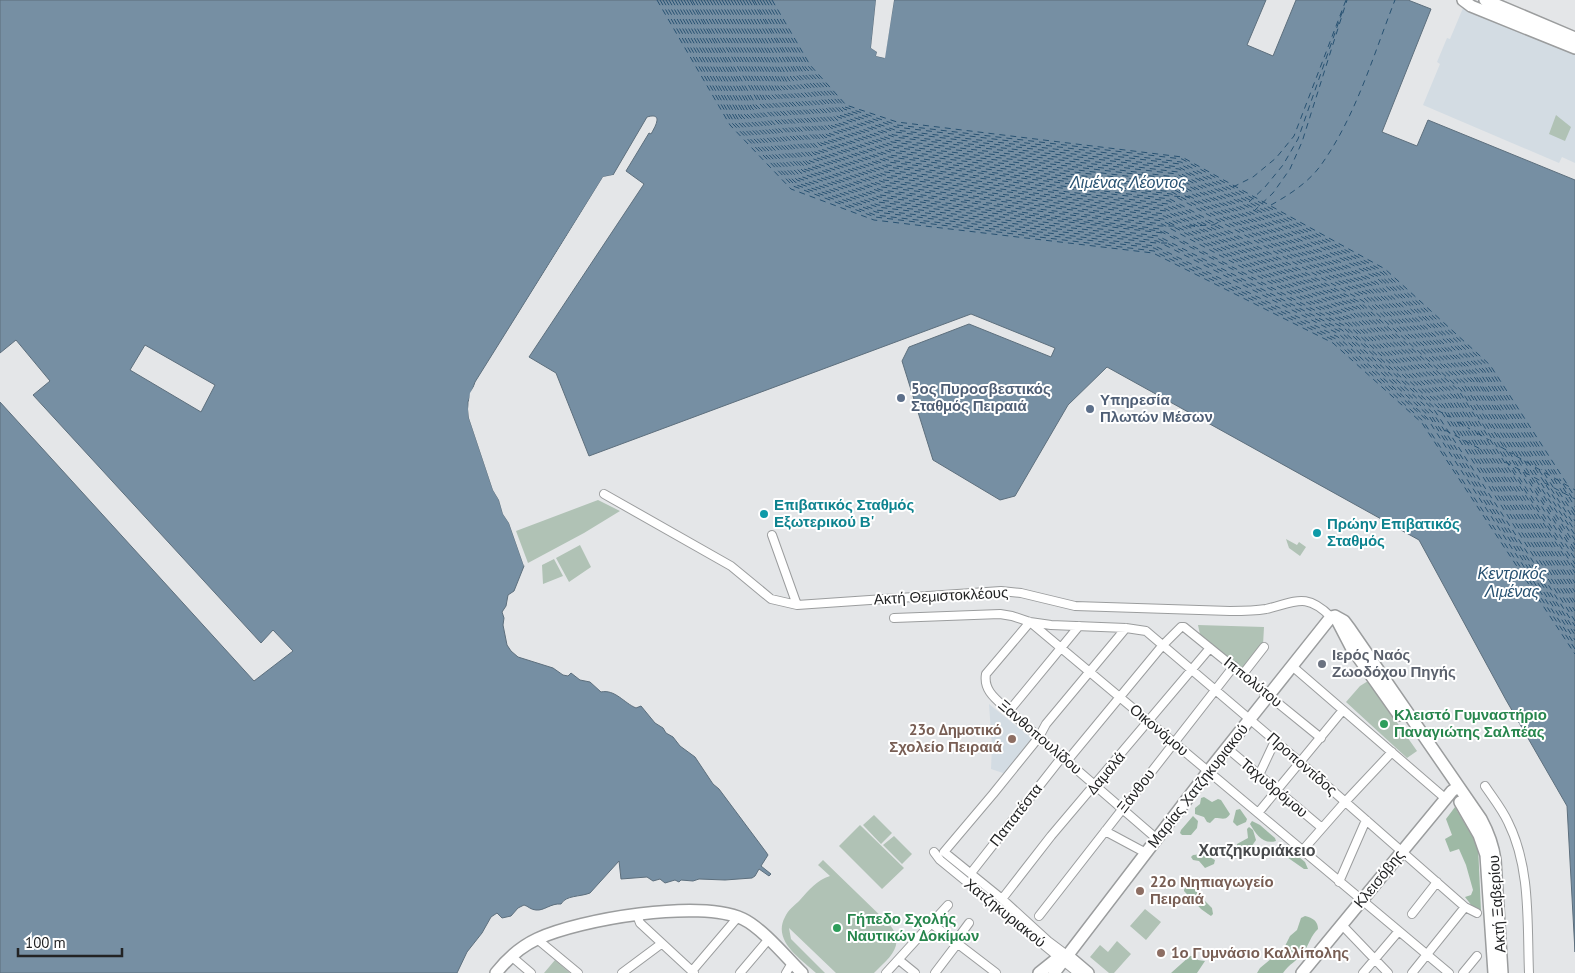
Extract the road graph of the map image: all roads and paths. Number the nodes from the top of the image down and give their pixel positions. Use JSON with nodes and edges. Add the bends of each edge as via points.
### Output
{"nodes":[{"id":1,"x":1463,"y":0,"type":"edge"},
{"id":2,"x":1484,"y":0,"type":"edge"},
{"id":3,"x":1575,"y":38,"type":"edge"},
{"id":4,"x":1575,"y":48,"type":"edge"},
{"id":5,"x":604,"y":494,"type":"dead end"},
{"id":6,"x":772,"y":535,"type":"dead end"},
{"id":7,"x":797,"y":605,"type":"junction"},
{"id":8,"x":1333,"y":617,"type":"junction"},
{"id":9,"x":894,"y":618,"type":"dead end"},
{"id":10,"x":1030,"y":622,"type":"junction"},
{"id":11,"x":1079,"y":626,"type":"junction"},
{"id":12,"x":1184,"y":627,"type":"joint"},
{"id":13,"x":1126,"y":628,"type":"junction"},
{"id":14,"x":1162,"y":646,"type":"junction"},
{"id":15,"x":1264,"y":647,"type":"dead end"},
{"id":16,"x":1061,"y":648,"type":"junction"},
{"id":17,"x":1210,"y":648,"type":"junction"},
{"id":18,"x":1234,"y":666,"type":"junction"},
{"id":19,"x":1292,"y":666,"type":"junction"},
{"id":20,"x":1192,"y":671,"type":"junction"},
{"id":21,"x":1089,"y":672,"type":"junction"},
{"id":22,"x":1243,"y":674,"type":"junction"},
{"id":23,"x":1215,"y":690,"type":"junction"},
{"id":24,"x":1270,"y":695,"type":"junction"},
{"id":25,"x":1119,"y":697,"type":"junction"},
{"id":26,"x":1009,"y":710,"type":"junction"},
{"id":27,"x":1343,"y":710,"type":"junction"},
{"id":28,"x":1250,"y":720,"type":"junction"},
{"id":29,"x":1149,"y":722,"type":"junction"},
{"id":30,"x":1039,"y":737,"type":"junction"},
{"id":31,"x":1321,"y":738,"type":"junction"},
{"id":32,"x":1275,"y":741,"type":"junction"},
{"id":33,"x":1174,"y":743,"type":"junction"},
{"id":34,"x":1226,"y":748,"type":"junction"},
{"id":35,"x":1392,"y":752,"type":"junction"},
{"id":36,"x":1064,"y":759,"type":"junction"},
{"id":37,"x":1301,"y":763,"type":"junction"},
{"id":38,"x":1208,"y":771,"type":"junction"},
{"id":39,"x":1259,"y":775,"type":"junction"},
{"id":40,"x":1096,"y":785,"type":"junction"},
{"id":41,"x":1485,"y":786,"type":"dead end"},
{"id":42,"x":1277,"y":790,"type":"junction"},
{"id":43,"x":1452,"y":792,"type":"junction"},
{"id":44,"x":1345,"y":802,"type":"junction"},
{"id":45,"x":1123,"y":808,"type":"junction"},
{"id":46,"x":1258,"y":813,"type":"junction"},
{"id":47,"x":1366,"y":820,"type":"junction"},
{"id":48,"x":1322,"y":828,"type":"junction"},
{"id":49,"x":1105,"y":831,"type":"junction"},
{"id":50,"x":1157,"y":839,"type":"junction"},
{"id":51,"x":1302,"y":851,"type":"junction"},
{"id":52,"x":944,"y":852,"type":"junction"},
{"id":53,"x":1402,"y":852,"type":"junction"},
{"id":54,"x":1146,"y":853,"type":"junction"},
{"id":55,"x":971,"y":873,"type":"junction"},
{"id":56,"x":1339,"y":882,"type":"junction"},
{"id":57,"x":1437,"y":882,"type":"junction"},
{"id":58,"x":1002,"y":899,"type":"junction"},
{"id":59,"x":1361,"y":901,"type":"junction"},
{"id":60,"x":948,"y":905,"type":"dead end"},
{"id":61,"x":1465,"y":908,"type":"junction"},
{"id":62,"x":1477,"y":913,"type":"dead end"},
{"id":63,"x":1412,"y":914,"type":"dead end"},
{"id":64,"x":637,"y":915,"type":"junction"},
{"id":65,"x":1039,"y":916,"type":"dead end"},
{"id":66,"x":738,"y":917,"type":"junction"},
{"id":67,"x":969,"y":923,"type":"dead end"},
{"id":68,"x":932,"y":924,"type":"junction"},
{"id":69,"x":1342,"y":925,"type":"junction"},
{"id":70,"x":1398,"y":932,"type":"junction"},
{"id":71,"x":537,"y":939,"type":"junction"},
{"id":72,"x":768,"y":940,"type":"junction"},
{"id":73,"x":956,"y":943,"type":"junction"},
{"id":74,"x":661,"y":944,"type":"junction"},
{"id":75,"x":1427,"y":955,"type":"junction"},
{"id":76,"x":511,"y":956,"type":"junction"},
{"id":77,"x":1477,"y":956,"type":"dead end"},
{"id":78,"x":1063,"y":958,"type":"junction"},
{"id":79,"x":1375,"y":959,"type":"junction"},
{"id":80,"x":899,"y":960,"type":"junction"},
{"id":81,"x":789,"y":968,"type":"edge"},
{"id":82,"x":690,"y":971,"type":"edge"},
{"id":83,"x":496,"y":973,"type":"edge"},
{"id":84,"x":531,"y":973,"type":"edge"},
{"id":85,"x":578,"y":973,"type":"edge"},
{"id":86,"x":622,"y":973,"type":"edge"},
{"id":87,"x":740,"y":973,"type":"edge"},
{"id":88,"x":802,"y":973,"type":"edge"},
{"id":89,"x":886,"y":973,"type":"edge"},
{"id":90,"x":914,"y":973,"type":"edge"},
{"id":91,"x":935,"y":973,"type":"edge"},
{"id":92,"x":996,"y":973,"type":"edge"},
{"id":93,"x":1039,"y":973,"type":"edge"},
{"id":94,"x":1054,"y":973,"type":"edge"},
{"id":95,"x":1078,"y":973,"type":"edge"},
{"id":96,"x":1088,"y":973,"type":"edge"},
{"id":97,"x":1302,"y":973,"type":"edge"},
{"id":98,"x":1363,"y":973,"type":"edge"},
{"id":99,"x":1388,"y":973,"type":"edge"},
{"id":100,"x":1412,"y":973,"type":"edge"},
{"id":101,"x":1449,"y":973,"type":"edge"},
{"id":102,"x":1464,"y":973,"type":"edge"},
{"id":103,"x":1494,"y":973,"type":"edge"},
{"id":104,"x":1502,"y":973,"type":"edge"},
{"id":105,"x":1529,"y":973,"type":"edge"}],
"edges":[{"from":1,"to":4,"type":"main road"},
{"from":2,"to":3,"type":"main road"},
{"from":5,"to":7,"type":"street","name":"Ακτή Θεμιστοκλέους","via":[[731,566],[771,599]]},
{"from":6,"to":7,"type":"street"},
{"from":7,"to":8,"type":"street","name":"Ακτή Θεμιστοκλέους","via":[[1001,591],[1075,606],[1230,611],[1256,610],[1303,600]]},
{"from":8,"to":19,"type":"main road","name":"Μαρίας Χατζηκυριακού"},
{"from":8,"to":43,"type":"main road","name":"Ακτή Ξαβερίου","via":[[1344,621],[1350,629]]},
{"from":9,"to":10,"type":"street","via":[[1000,614]]},
{"from":10,"to":11,"type":"street","name":"Προποντίδος"},
{"from":10,"to":16,"type":"street","name":"Οικονόμου"},
{"from":10,"to":26,"type":"street","name":"Ξανθοπουλίδου","via":[[986,674],[988,690]]},
{"from":11,"to":13,"type":"street","name":"Προποντίδος"},
{"from":11,"to":16,"type":"street"},
{"from":12,"to":14,"type":"street","name":"Παπατέστα"},
{"from":12,"to":17,"type":"street","name":"Ιππολύτου"},
{"from":13,"to":14,"type":"street","name":"Προποντίδος","via":[[1146,632]]},
{"from":13,"to":21,"type":"street"},
{"from":14,"to":20,"type":"street","name":"Προποντίδος"},
{"from":14,"to":25,"type":"street","name":"Παπατέστα"},
{"from":15,"to":22,"type":"street"},
{"from":16,"to":21,"type":"street","name":"Οικονόμου"},
{"from":16,"to":26,"type":"street"},
{"from":17,"to":18,"type":"street","name":"Ιππολύτου"},
{"from":17,"to":20,"type":"street","name":"Δαμαλά"},
{"from":18,"to":22,"type":"street","name":"Ιππολύτου"},
{"from":18,"to":23,"type":"street","name":"Ξάνθου"},
{"from":19,"to":24,"type":"main road","name":"Μαρίας Χατζηκυριακού"},
{"from":19,"to":27,"type":"street"},
{"from":20,"to":23,"type":"street","name":"Προποντίδος"},
{"from":20,"to":29,"type":"street","name":"Δαμαλά"},
{"from":21,"to":25,"type":"street","name":"Οικονόμου"},
{"from":21,"to":30,"type":"street"},
{"from":22,"to":24,"type":"street","name":"Ιππολύτου"},
{"from":23,"to":28,"type":"street","name":"Προποντίδος"},
{"from":23,"to":33,"type":"street","name":"Ξάνθου"},
{"from":24,"to":28,"type":"main road","name":"Μαρίας Χατζηκυριακού"},
{"from":24,"to":31,"type":"street","name":"Ιππολύτου"},
{"from":25,"to":29,"type":"street","name":"Οικονόμου"},
{"from":25,"to":36,"type":"street","name":"Παπατέστα"},
{"from":26,"to":30,"type":"street","name":"Ξανθοπουλίδου"},
{"from":27,"to":31,"type":"street"},
{"from":27,"to":35,"type":"street"},
{"from":28,"to":32,"type":"street","name":"Προποντίδος"},
{"from":28,"to":34,"type":"main road","name":"Μαρίας Χατζηκυριακού"},
{"from":29,"to":33,"type":"street","name":"Οικονόμου"},
{"from":29,"to":40,"type":"street","name":"Δαμαλά"},
{"from":30,"to":36,"type":"street","name":"Ξανθοπουλίδου"},
{"from":30,"to":52,"type":"street"},
{"from":31,"to":37,"type":"street"},
{"from":32,"to":37,"type":"street","name":"Προποντίδος"},
{"from":32,"to":39,"type":"street"},
{"from":33,"to":38,"type":"street","name":"Οικονόμου"},
{"from":33,"to":45,"type":"street","name":"Ξάνθου"},
{"from":34,"to":38,"type":"main road","name":"Μαρίας Χατζηκυριακού"},
{"from":34,"to":39,"type":"street","name":"Ταχυδρόμου"},
{"from":35,"to":43,"type":"street"},
{"from":35,"to":44,"type":"street"},
{"from":36,"to":40,"type":"street","name":"Ξανθοπουλίδου"},
{"from":36,"to":55,"type":"street","name":"Παπατέστα"},
{"from":37,"to":42,"type":"street"},
{"from":37,"to":44,"type":"street","name":"Προποντίδος"},
{"from":38,"to":46,"type":"street","name":"Οικονόμου"},
{"from":38,"to":50,"type":"main road","name":"Μαρίας Χατζηκυριακού"},
{"from":39,"to":42,"type":"street","name":"Ταχυδρόμου"},
{"from":40,"to":45,"type":"street","name":"Ξανθοπουλίδου"},
{"from":40,"to":58,"type":"street","name":"Δαμαλά"},
{"from":41,"to":105,"type":"street","via":[[1507,820],[1520,858],[1525,882]]},
{"from":42,"to":46,"type":"street"},
{"from":42,"to":48,"type":"street","name":"Ταχυδρόμου"},
{"from":43,"to":53,"type":"main road","name":"Κλεισόβης"},
{"from":43,"to":103,"type":"main road","name":"Ακτή Ξαβερίου","via":[[1475,826],[1486,855]]},
{"from":43,"to":104,"type":"main road","name":"Ακτή Ξαβερίου","via":[[1481,819],[1492,844]]},
{"from":44,"to":47,"type":"street","name":"Προποντίδος"},
{"from":44,"to":48,"type":"street"},
{"from":45,"to":49,"type":"street","name":"Ξάνθου"},
{"from":45,"to":50,"type":"street","name":"Ξανθοπουλίδου"},
{"from":46,"to":51,"type":"street","name":"Οικονόμου"},
{"from":47,"to":53,"type":"street","name":"Προποντίδος"},
{"from":47,"to":56,"type":"street"},
{"from":48,"to":51,"type":"street"},
{"from":49,"to":54,"type":"street"},
{"from":49,"to":65,"type":"street","name":"Ξάνθου"},
{"from":50,"to":54,"type":"main road","name":"Μαρίας Χατζηκυριακού"},
{"from":51,"to":56,"type":"street","name":"Οικονόμου"},
{"from":52,"to":55,"type":"street","name":"Χατζηκυριακού"},
{"from":52,"to":78,"type":"street","name":"Χατζηκυριακού","via":[[934,852]]},
{"from":53,"to":57,"type":"street","name":"Προποντίδος"},
{"from":53,"to":59,"type":"main road","name":"Κλεισόβης"},
{"from":54,"to":78,"type":"main road","name":"Μαρίας Χατζηκυριακού"},
{"from":55,"to":58,"type":"street","name":"Χατζηκυριακού"},
{"from":56,"to":59,"type":"street","name":"Οικονόμου"},
{"from":57,"to":61,"type":"street","name":"Προποντίδος"},
{"from":57,"to":63,"type":"street"},
{"from":58,"to":78,"type":"street","name":"Χατζηκυριακού"},
{"from":59,"to":69,"type":"main road","name":"Κλεισόβης"},
{"from":59,"to":70,"type":"street","name":"Οικονόμου"},
{"from":60,"to":68,"type":"street"},
{"from":61,"to":62,"type":"street","name":"Προποντίδος"},
{"from":61,"to":75,"type":"street"},
{"from":64,"to":66,"type":"main road","via":[[684,911]]},
{"from":64,"to":71,"type":"main road","via":[[590,922]]},
{"from":64,"to":74,"type":"street","via":[[640,923]]},
{"from":66,"to":72,"type":"main road"},
{"from":66,"to":82,"type":"street"},
{"from":67,"to":73,"type":"street"},
{"from":68,"to":73,"type":"street"},
{"from":68,"to":80,"type":"street"},
{"from":69,"to":79,"type":"street"},
{"from":69,"to":97,"type":"main road","name":"Κλεισόβης"},
{"from":70,"to":75,"type":"street","name":"Οικονόμου"},
{"from":70,"to":79,"type":"street"},
{"from":71,"to":76,"type":"main road"},
{"from":71,"to":85,"type":"street"},
{"from":72,"to":81,"type":"main road"},
{"from":72,"to":87,"type":"street"},
{"from":73,"to":91,"type":"street"},
{"from":73,"to":92,"type":"street"},
{"from":74,"to":82,"type":"street"},
{"from":74,"to":86,"type":"street"},
{"from":75,"to":100,"type":"street"},
{"from":75,"to":101,"type":"street","name":"Οικονόμου"},
{"from":76,"to":83,"type":"main road"},
{"from":76,"to":84,"type":"street"},
{"from":77,"to":102,"type":"street"},
{"from":78,"to":93,"type":"main road"},
{"from":78,"to":94,"type":"main road","name":"Μαρίας Χατζηκυριακού"},
{"from":78,"to":95,"type":"street","name":"Χατζηκυριακού"},
{"from":78,"to":96,"type":"main road","name":"Χατζηκυριακού"},
{"from":79,"to":98,"type":"street"},
{"from":79,"to":99,"type":"street"},
{"from":80,"to":89,"type":"street"},
{"from":80,"to":90,"type":"street"},
{"from":81,"to":88,"type":"main road"}]}
